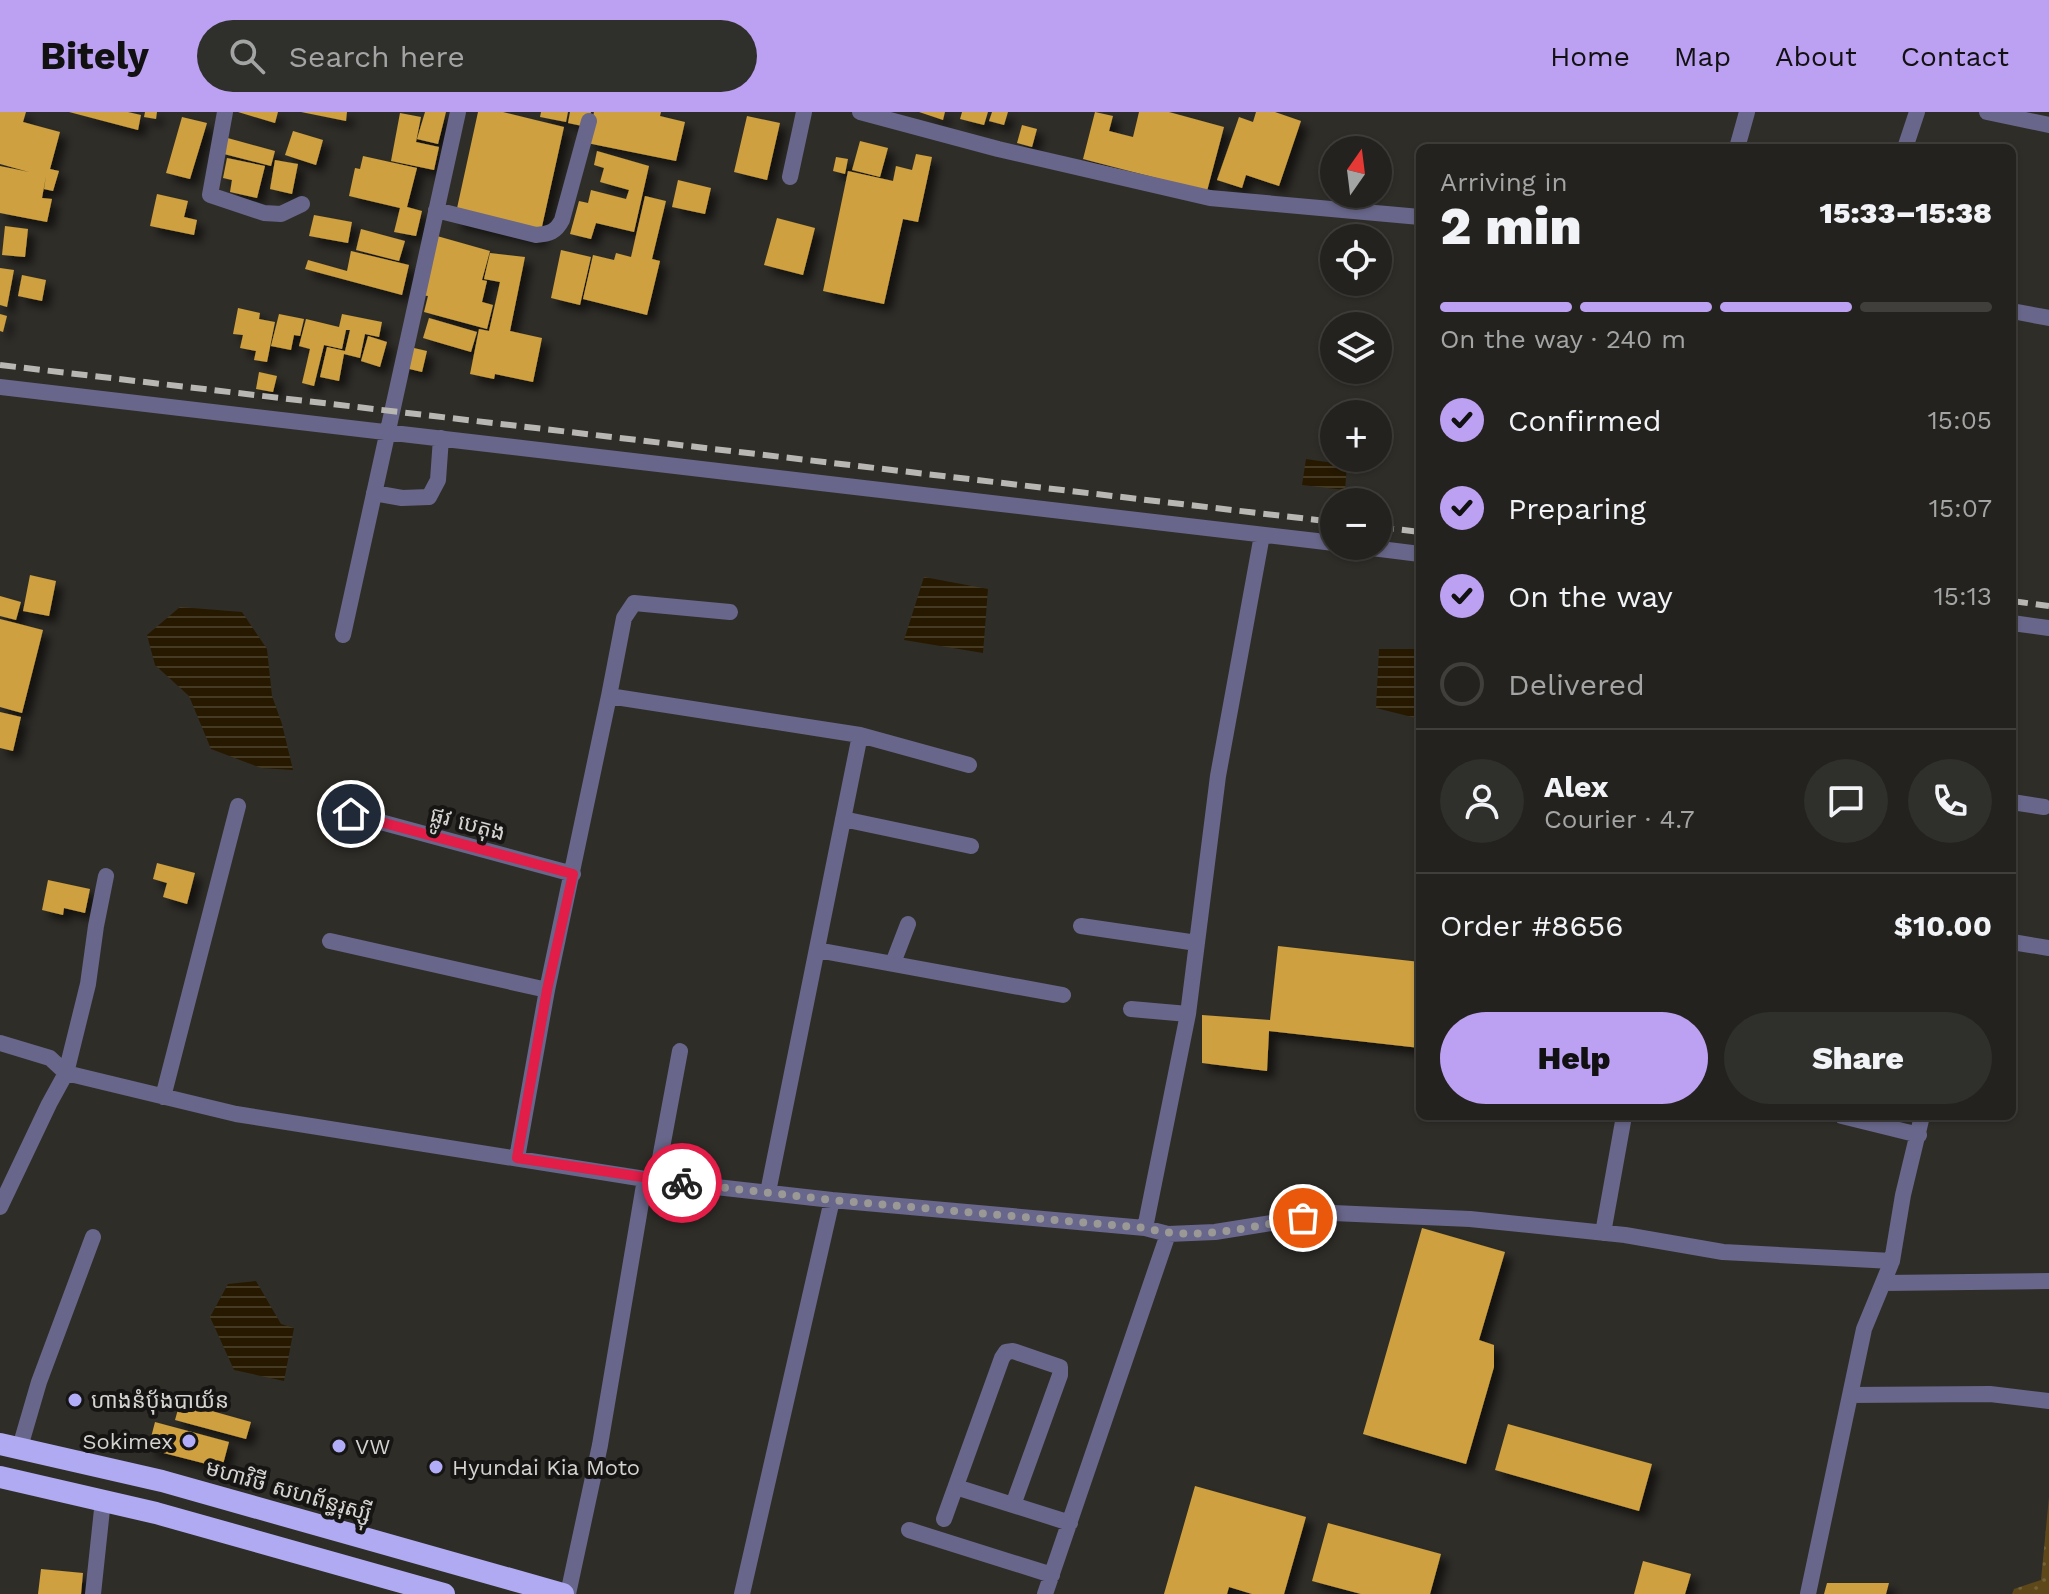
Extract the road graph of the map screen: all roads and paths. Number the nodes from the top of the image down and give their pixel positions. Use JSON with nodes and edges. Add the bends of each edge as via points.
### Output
{"nodes":[{"id":1,"x":225,"y":112,"type":"edge"},
{"id":2,"x":458,"y":112,"type":"edge"},
{"id":3,"x":804,"y":112,"type":"edge"},
{"id":4,"x":860,"y":112,"type":"edge"},
{"id":5,"x":1747,"y":112,"type":"edge"},
{"id":6,"x":1917,"y":112,"type":"edge"},
{"id":7,"x":1987,"y":112,"type":"edge"},
{"id":8,"x":589,"y":121,"type":"dead end"},
{"id":9,"x":2049,"y":125,"type":"edge"},
{"id":10,"x":1738,"y":144,"type":"edge"},
{"id":11,"x":1906,"y":144,"type":"edge"},
{"id":12,"x":790,"y":177,"type":"dead end"},
{"id":13,"x":302,"y":204,"type":"dead end"},
{"id":14,"x":436,"y":210,"type":"junction"},
{"id":15,"x":1416,"y":217,"type":"edge"},
{"id":16,"x":2016,"y":312,"type":"edge"},
{"id":17,"x":2049,"y":318,"type":"edge"},
{"id":18,"x":0,"y":387,"type":"edge"},
{"id":19,"x":387,"y":432,"type":"junction"},
{"id":20,"x":441,"y":438,"type":"junction"},
{"id":21,"x":374,"y":493,"type":"junction"},
{"id":22,"x":1262,"y":535,"type":"junction"},
{"id":23,"x":1320,"y":541,"type":"edge"},
{"id":24,"x":1392,"y":550,"type":"edge"},
{"id":25,"x":1416,"y":554,"type":"edge"},
{"id":26,"x":730,"y":612,"type":"dead end"},
{"id":27,"x":2016,"y":624,"type":"edge"},
{"id":28,"x":2049,"y":628,"type":"edge"},
{"id":29,"x":343,"y":635,"type":"dead end"},
{"id":30,"x":609,"y":696,"type":"junction"},
{"id":31,"x":860,"y":735,"type":"junction"},
{"id":32,"x":969,"y":765,"type":"dead end"},
{"id":33,"x":2016,"y":803,"type":"edge"},
{"id":34,"x":238,"y":806,"type":"dead end"},
{"id":35,"x":2044,"y":807,"type":"dead end"},
{"id":36,"x":351,"y":814,"type":"dead end"},
{"id":37,"x":843,"y":819,"type":"junction"},
{"id":38,"x":971,"y":846,"type":"dead end"},
{"id":39,"x":573,"y":874,"type":"junction"},
{"id":40,"x":106,"y":876,"type":"dead end"},
{"id":41,"x":908,"y":924,"type":"dead end"},
{"id":42,"x":1081,"y":926,"type":"dead end"},
{"id":43,"x":330,"y":941,"type":"dead end"},
{"id":44,"x":1197,"y":943,"type":"junction"},
{"id":45,"x":2016,"y":943,"type":"edge"},
{"id":46,"x":2049,"y":948,"type":"edge"},
{"id":47,"x":817,"y":950,"type":"junction"},
{"id":48,"x":893,"y":963,"type":"junction"},
{"id":49,"x":547,"y":990,"type":"junction"},
{"id":50,"x":1063,"y":995,"type":"dead end"},
{"id":51,"x":1131,"y":1009,"type":"dead end"},
{"id":52,"x":1188,"y":1014,"type":"junction"},
{"id":53,"x":0,"y":1043,"type":"edge"},
{"id":54,"x":680,"y":1051,"type":"dead end"},
{"id":55,"x":66,"y":1073,"type":"junction"},
{"id":56,"x":163,"y":1097,"type":"junction"},
{"id":57,"x":1623,"y":1120,"type":"edge"},
{"id":58,"x":1859,"y":1120,"type":"edge"},
{"id":59,"x":1921,"y":1120,"type":"edge"},
{"id":60,"x":1919,"y":1135,"type":"junction"},
{"id":61,"x":517,"y":1158,"type":"junction"},
{"id":62,"x":650,"y":1180,"type":"junction"},
{"id":63,"x":768,"y":1192,"type":"junction"},
{"id":64,"x":832,"y":1200,"type":"junction"},
{"id":65,"x":0,"y":1207,"type":"edge"},
{"id":66,"x":1145,"y":1228,"type":"junction"},
{"id":67,"x":1603,"y":1233,"type":"junction"},
{"id":68,"x":1168,"y":1234,"type":"junction"},
{"id":69,"x":93,"y":1237,"type":"dead end"},
{"id":70,"x":1892,"y":1261,"type":"junction"},
{"id":71,"x":2049,"y":1281,"type":"edge"},
{"id":72,"x":1884,"y":1283,"type":"junction"},
{"id":73,"x":1850,"y":1395,"type":"junction"},
{"id":74,"x":2049,"y":1401,"type":"edge"},
{"id":75,"x":10,"y":1446,"type":"edge"},
{"id":76,"x":0,"y":1477,"type":"edge"},
{"id":77,"x":956,"y":1487,"type":"junction"},
{"id":78,"x":103,"y":1500,"type":"junction"},
{"id":79,"x":1013,"y":1505,"type":"junction"},
{"id":80,"x":944,"y":1519,"type":"dead end"},
{"id":81,"x":1070,"y":1523,"type":"junction"},
{"id":82,"x":909,"y":1530,"type":"dead end"},
{"id":83,"x":426,"y":1556,"type":"junction"},
{"id":84,"x":1052,"y":1575,"type":"junction"},
{"id":85,"x":417,"y":1586,"type":"junction"},
{"id":86,"x":93,"y":1594,"type":"edge"},
{"id":87,"x":444,"y":1594,"type":"edge"},
{"id":88,"x":565,"y":1594,"type":"edge"},
{"id":89,"x":742,"y":1594,"type":"edge"},
{"id":90,"x":1045,"y":1594,"type":"edge"},
{"id":91,"x":1808,"y":1594,"type":"edge"}],
"edges":[{"from":1,"to":13,"type":"street","via":[[210,195],[264,213],[281,214]]},
{"from":2,"to":14,"type":"street"},
{"from":3,"to":12,"type":"street"},
{"from":4,"to":15,"type":"street","via":[[1210,198]]},
{"from":5,"to":10,"type":"street"},
{"from":6,"to":11,"type":"street"},
{"from":7,"to":9,"type":"street"},
{"from":8,"to":14,"type":"street","via":[[562,220],[549,234]]},
{"from":14,"to":19,"type":"street"},
{"from":16,"to":17,"type":"street"},
{"from":18,"to":19,"type":"street"},
{"from":19,"to":20,"type":"street"},
{"from":19,"to":21,"type":"street"},
{"from":20,"to":21,"type":"street","via":[[438,480],[429,497]]},
{"from":20,"to":22,"type":"street"},
{"from":21,"to":29,"type":"street"},
{"from":22,"to":23,"type":"street"},
{"from":22,"to":44,"type":"street","via":[[1218,776]]},
{"from":24,"to":25,"type":"street"},
{"from":26,"to":30,"type":"street","via":[[634,603],[624,618]]},
{"from":27,"to":28,"type":"street"},
{"from":30,"to":31,"type":"street"},
{"from":30,"to":39,"type":"street"},
{"from":31,"to":32,"type":"street"},
{"from":31,"to":37,"type":"street"},
{"from":33,"to":35,"type":"street"},
{"from":34,"to":56,"type":"street"},
{"from":36,"to":39,"type":"street","name":"ផ្លូវ បេតុង"},
{"from":37,"to":38,"type":"street"},
{"from":37,"to":47,"type":"street"},
{"from":39,"to":49,"type":"street"},
{"from":40,"to":55,"type":"street"},
{"from":41,"to":48,"type":"street"},
{"from":42,"to":44,"type":"street"},
{"from":43,"to":49,"type":"street"},
{"from":44,"to":52,"type":"street"},
{"from":45,"to":46,"type":"street"},
{"from":47,"to":48,"type":"street"},
{"from":47,"to":63,"type":"street"},
{"from":48,"to":50,"type":"street"},
{"from":49,"to":61,"type":"street"},
{"from":51,"to":52,"type":"street"},
{"from":52,"to":66,"type":"street"},
{"from":53,"to":55,"type":"street","via":[[50,1058]]},
{"from":54,"to":62,"type":"street"},
{"from":55,"to":56,"type":"street"},
{"from":55,"to":65,"type":"street"},
{"from":56,"to":61,"type":"street","via":[[236,1114]]},
{"from":57,"to":67,"type":"street"},
{"from":58,"to":60,"type":"street"},
{"from":59,"to":60,"type":"street"},
{"from":60,"to":70,"type":"street"},
{"from":61,"to":62,"type":"street"},
{"from":62,"to":63,"type":"street"},
{"from":62,"to":88,"type":"street","via":[[600,1445]]},
{"from":63,"to":64,"type":"street"},
{"from":64,"to":66,"type":"street"},
{"from":64,"to":89,"type":"street"},
{"from":66,"to":68,"type":"street"},
{"from":67,"to":68,"type":"street","via":[[1470,1219],[1333,1213]]},
{"from":67,"to":70,"type":"street","via":[[1723,1252]]},
{"from":68,"to":81,"type":"street"},
{"from":69,"to":75,"type":"street"},
{"from":70,"to":72,"type":"street"},
{"from":71,"to":72,"type":"street"},
{"from":72,"to":73,"type":"street","via":[[1864,1329]]},
{"from":73,"to":74,"type":"street","via":[[1990,1394]]},
{"from":73,"to":91,"type":"street"},
{"from":75,"to":83,"type":"highway","name":"មហាវិថី សហព័ន្ធរុស្ស៊ី","via":[[162,1481]]},
{"from":76,"to":78,"type":"highway"},
{"from":77,"to":79,"type":"street"},
{"from":77,"to":79,"type":"street","via":[[1006,1352],[1055,1363],[1060,1375]]},
{"from":77,"to":80,"type":"street"},
{"from":78,"to":85,"type":"highway"},
{"from":78,"to":86,"type":"street"},
{"from":79,"to":81,"type":"street"},
{"from":81,"to":84,"type":"street"},
{"from":82,"to":84,"type":"street"},
{"from":83,"to":85,"type":"highway"},
{"from":83,"to":88,"type":"highway","name":"មហាវិថី សហព័ន្ធរុស្ស៊ី"},
{"from":84,"to":90,"type":"street"},
{"from":85,"to":87,"type":"highway"}]}
